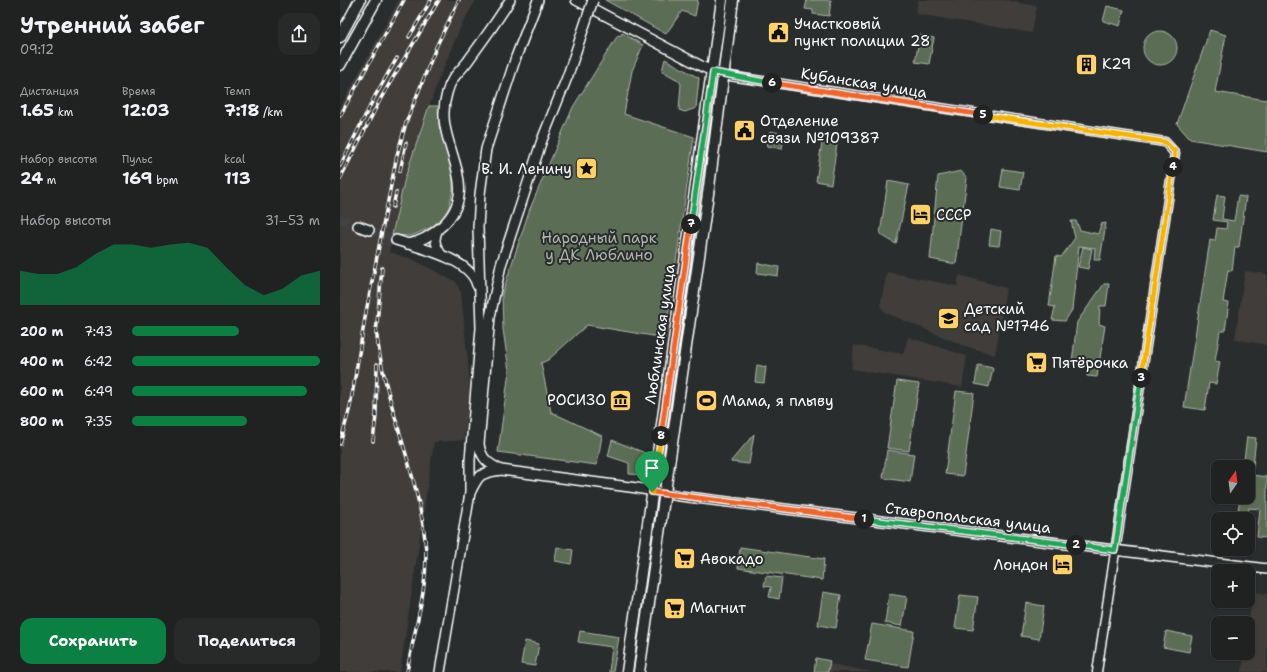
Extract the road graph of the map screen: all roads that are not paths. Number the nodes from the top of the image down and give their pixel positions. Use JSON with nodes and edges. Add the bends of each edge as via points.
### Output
{"nodes":[{"id":1,"x":360,"y":0,"type":"edge"},
{"id":2,"x":376,"y":0,"type":"edge"},
{"id":3,"x":538,"y":0,"type":"edge"},
{"id":4,"x":576,"y":0,"type":"edge"},
{"id":5,"x":593,"y":0,"type":"edge"},
{"id":6,"x":722,"y":0,"type":"edge"},
{"id":7,"x":733,"y":0,"type":"edge"},
{"id":8,"x":510,"y":1,"type":"edge"},
{"id":9,"x":340,"y":37,"type":"edge"},
{"id":10,"x":340,"y":65,"type":"edge"},
{"id":11,"x":713,"y":72,"type":"junction"},
{"id":12,"x":724,"y":75,"type":"junction"},
{"id":13,"x":358,"y":226,"type":"tunnel mouth"},
{"id":14,"x":369,"y":230,"type":"tunnel mouth"},
{"id":15,"x":438,"y":230,"type":"junction"},
{"id":16,"x":396,"y":240,"type":"tunnel mouth"},
{"id":17,"x":407,"y":244,"type":"junction"},
{"id":18,"x":442,"y":255,"type":"junction"},
{"id":19,"x":479,"y":292,"type":"junction"},
{"id":20,"x":502,"y":470,"type":"junction"},
{"id":21,"x":652,"y":492,"type":"junction"},
{"id":22,"x":470,"y":493,"type":"junction"},
{"id":23,"x":665,"y":494,"type":"junction"},
{"id":24,"x":1115,"y":550,"type":"junction"},
{"id":25,"x":1267,"y":569,"type":"edge"},
{"id":26,"x":440,"y":672,"type":"edge"},
{"id":27,"x":627,"y":672,"type":"edge"},
{"id":28,"x":639,"y":672,"type":"edge"},
{"id":29,"x":1097,"y":672,"type":"edge"}],
"edges":[{"from":1,"to":9,"type":"main road"},
{"from":2,"to":10,"type":"main road"},
{"from":3,"to":19,"type":"main road","via":[[486,149],[478,227]]},
{"from":4,"to":11,"type":"main road","name":"Кубанская улица"},
{"from":5,"to":20,"type":"main road","bridge":true,"via":[[506,248],[490,318],[479,444],[482,457]]},
{"from":6,"to":11,"type":"main road","name":"Люблинская улица"},
{"from":7,"to":12,"type":"main road","name":"Люблинская улица"},
{"from":8,"to":15,"type":"main road","via":[[469,60],[456,72],[447,93],[444,107],[445,127],[459,175],[459,192],[455,209],[448,221]]},
{"from":11,"to":12,"type":"main road","name":"Кубанская улица"},
{"from":11,"to":21,"type":"main road","name":"Люблинская улица"},
{"from":12,"to":23,"type":"main road","name":"Люблинская улица"},
{"from":12,"to":24,"type":"street","name":"Кубанская улица","via":[[1165,142],[1175,152]]},
{"from":13,"to":14,"type":"main road"},
{"from":15,"to":17,"type":"main road"},
{"from":15,"to":18,"type":"street","via":[[435,243]]},
{"from":16,"to":17,"type":"main road"},
{"from":17,"to":18,"type":"main road"},
{"from":18,"to":19,"type":"main road","via":[[468,270],[476,280]]},
{"from":19,"to":22,"type":"main road","via":[[480,334],[470,460]]},
{"from":20,"to":21,"type":"main road","name":"Ставропольская улица"},
{"from":20,"to":22,"type":"main road","via":[[482,474],[476,478]]},
{"from":21,"to":23,"type":"main road","name":"Ставропольская улица"},
{"from":21,"to":27,"type":"main road","name":"Люблинская улица"},
{"from":22,"to":26,"type":"main road"},
{"from":23,"to":24,"type":"main road","name":"Ставропольская улица"},
{"from":23,"to":28,"type":"main road","name":"Люблинская улица"},
{"from":24,"to":25,"type":"main road","name":"Ставропольская улица"},
{"from":24,"to":29,"type":"street"}]}
